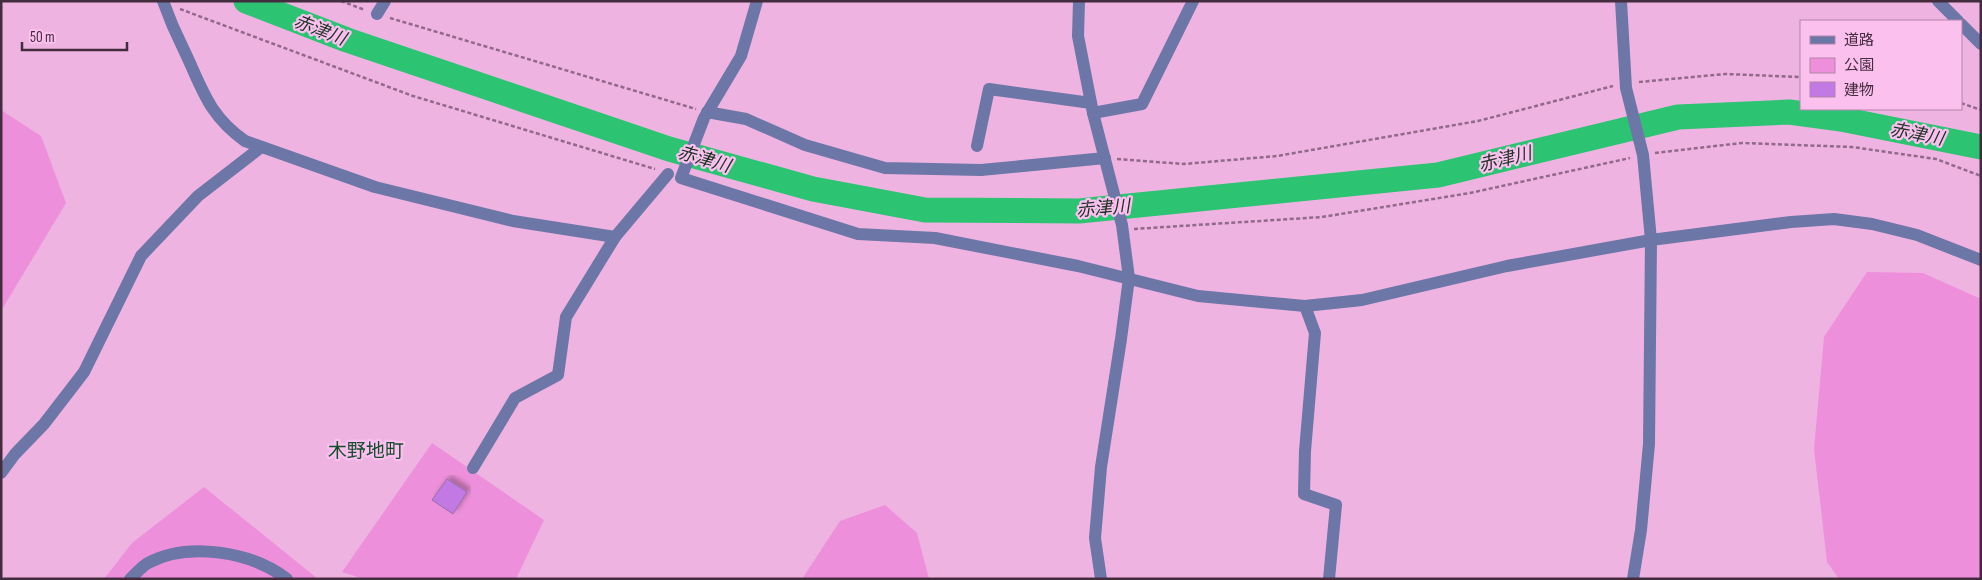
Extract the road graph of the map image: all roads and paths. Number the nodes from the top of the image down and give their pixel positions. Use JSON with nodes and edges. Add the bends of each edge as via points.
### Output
{"nodes":[{"id":1,"x":341,"y":1,"type":"edge"},
{"id":2,"x":385,"y":1,"type":"edge"},
{"id":3,"x":757,"y":1,"type":"edge"},
{"id":4,"x":1079,"y":1,"type":"edge"},
{"id":5,"x":1193,"y":1,"type":"edge"},
{"id":6,"x":1621,"y":1,"type":"edge"},
{"id":7,"x":1938,"y":1,"type":"edge"},
{"id":8,"x":169,"y":3,"type":"edge"},
{"id":9,"x":377,"y":14,"type":"junction"},
{"id":10,"x":1957,"y":20,"type":"edge"},
{"id":11,"x":1962,"y":25,"type":"edge"},
{"id":12,"x":1981,"y":44,"type":"edge"},
{"id":13,"x":1800,"y":77,"type":"edge"},
{"id":14,"x":1625,"y":86,"type":"junction"},
{"id":15,"x":1962,"y":104,"type":"edge"},
{"id":16,"x":1092,"y":108,"type":"junction"},
{"id":17,"x":1981,"y":110,"type":"edge"},
{"id":18,"x":705,"y":115,"type":"junction"},
{"id":19,"x":977,"y":146,"type":"dead end"},
{"id":20,"x":260,"y":148,"type":"junction"},
{"id":21,"x":1642,"y":151,"type":"junction"},
{"id":22,"x":1107,"y":164,"type":"junction"},
{"id":23,"x":668,"y":174,"type":"joint"},
{"id":24,"x":1981,"y":176,"type":"edge"},
{"id":25,"x":1122,"y":227,"type":"junction"},
{"id":26,"x":615,"y":238,"type":"junction"},
{"id":27,"x":1651,"y":240,"type":"junction"},
{"id":28,"x":1981,"y":260,"type":"edge"},
{"id":29,"x":1129,"y":278,"type":"junction"},
{"id":30,"x":1305,"y":306,"type":"junction"},
{"id":31,"x":473,"y":468,"type":"dead end"},
{"id":32,"x":1,"y":473,"type":"edge"},
{"id":33,"x":130,"y":579,"type":"edge"},
{"id":34,"x":287,"y":579,"type":"edge"},
{"id":35,"x":1101,"y":579,"type":"edge"},
{"id":36,"x":1330,"y":579,"type":"edge"},
{"id":37,"x":1633,"y":579,"type":"edge"}],
"edges":[{"from":1,"to":9,"type":"path"},
{"from":2,"to":9,"type":"street"},
{"from":3,"to":18,"type":"street","via":[[741,56]]},
{"from":4,"to":16,"type":"street","via":[[1078,36]]},
{"from":5,"to":16,"type":"street","via":[[1142,104]]},
{"from":6,"to":14,"type":"street"},
{"from":7,"to":10,"type":"street"},
{"from":8,"to":20,"type":"street","via":[[171,26],[207,103],[229,130]]},
{"from":8,"to":23,"type":"path","via":[[413,96]]},
{"from":9,"to":18,"type":"path"},
{"from":11,"to":12,"type":"street"},
{"from":13,"to":14,"type":"path","via":[[1725,74]]},
{"from":14,"to":21,"type":"street"},
{"from":14,"to":22,"type":"path","via":[[1478,121],[1277,156],[1184,164]]},
{"from":15,"to":17,"type":"path"},
{"from":16,"to":19,"type":"street","via":[[990,89]]},
{"from":16,"to":22,"type":"street"},
{"from":18,"to":22,"type":"street","via":[[746,119],[805,145],[885,168],[981,170]]},
{"from":18,"to":29,"type":"street","via":[[680,178],[858,234],[936,238]]},
{"from":20,"to":26,"type":"street","via":[[375,187],[513,221]]},
{"from":20,"to":32,"type":"street","via":[[198,196],[142,256],[84,372]]},
{"from":21,"to":24,"type":"path","via":[[1742,142],[1852,148],[1936,159]]},
{"from":21,"to":25,"type":"path","via":[[1470,193],[1322,217]]},
{"from":21,"to":27,"type":"street"},
{"from":22,"to":25,"type":"street"},
{"from":23,"to":26,"type":"street"},
{"from":25,"to":29,"type":"street"},
{"from":26,"to":31,"type":"street","via":[[566,317],[558,375],[515,398]]},
{"from":27,"to":28,"type":"street","via":[[1834,219],[1917,235]]},
{"from":27,"to":30,"type":"street","via":[[1506,266],[1362,300]]},
{"from":27,"to":37,"type":"street","via":[[1649,444]]},
{"from":29,"to":30,"type":"street","via":[[1198,296]]},
{"from":29,"to":35,"type":"street","via":[[1100,467],[1095,538]]},
{"from":30,"to":36,"type":"street","via":[[1315,333],[1304,494],[1336,505]]},
{"from":33,"to":34,"type":"street","via":[[147,564],[183,551],[230,554],[279,572]]}]}
